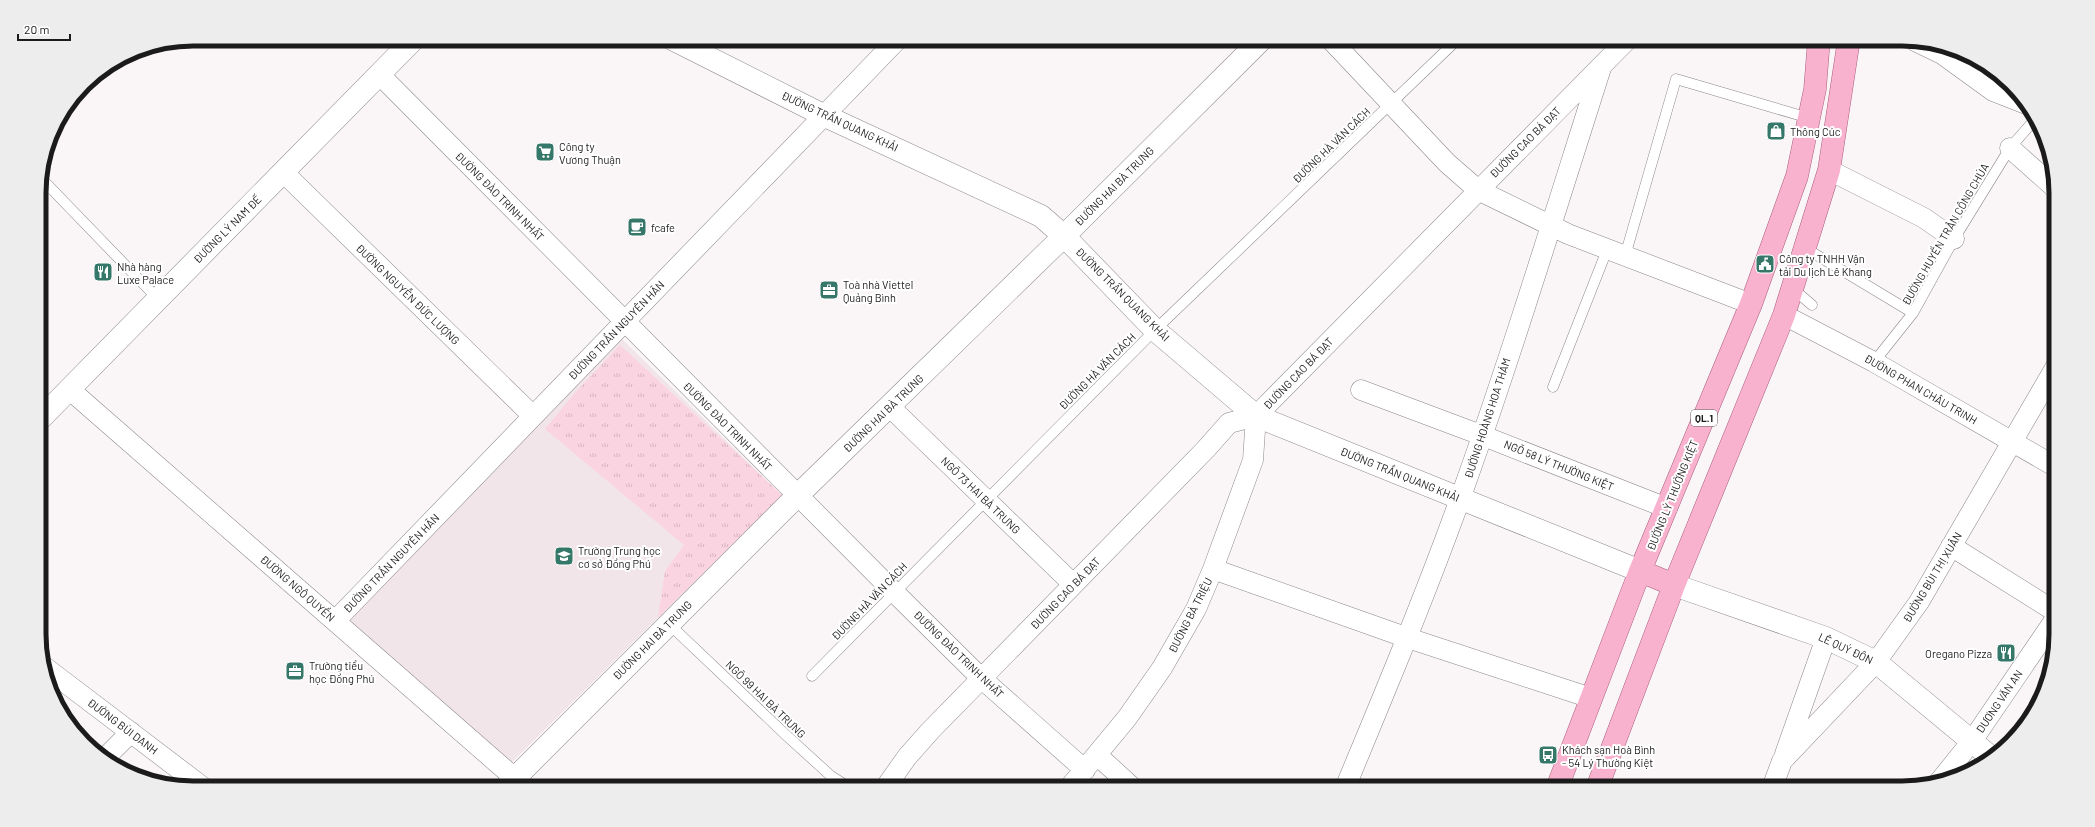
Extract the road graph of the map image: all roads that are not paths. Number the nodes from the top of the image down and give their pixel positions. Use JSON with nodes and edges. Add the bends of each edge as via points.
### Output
{"nodes":[{"id":1,"x":407,"y":46,"type":"edge"},
{"id":2,"x":686,"y":46,"type":"edge"},
{"id":3,"x":891,"y":46,"type":"edge"},
{"id":4,"x":1255,"y":46,"type":"edge"},
{"id":5,"x":1337,"y":46,"type":"edge"},
{"id":6,"x":1451,"y":46,"type":"edge"},
{"id":7,"x":1615,"y":46,"type":"edge"},
{"id":8,"x":1818,"y":46,"type":"edge"},
{"id":9,"x":1848,"y":46,"type":"edge"},
{"id":10,"x":1932,"y":49,"type":"edge"},
{"id":11,"x":1602,"y":64,"type":"junction"},
{"id":12,"x":379,"y":74,"type":"junction"},
{"id":13,"x":2016,"y":100,"type":"edge"},
{"id":14,"x":1392,"y":104,"type":"junction"},
{"id":15,"x":823,"y":115,"type":"junction"},
{"id":16,"x":1809,"y":118,"type":"junction"},
{"id":17,"x":2031,"y":124,"type":"edge"},
{"id":18,"x":2010,"y":148,"type":"junction"},
{"id":19,"x":1829,"y":170,"type":"junction"},
{"id":20,"x":283,"y":172,"type":"junction"},
{"id":21,"x":2049,"y":183,"type":"edge"},
{"id":22,"x":46,"y":184,"type":"edge"},
{"id":23,"x":1478,"y":190,"type":"junction"},
{"id":24,"x":1551,"y":227,"type":"junction"},
{"id":25,"x":1064,"y":236,"type":"junction"},
{"id":26,"x":1954,"y":239,"type":"junction"},
{"id":27,"x":1805,"y":248,"type":"junction"},
{"id":28,"x":1616,"y":253,"type":"junction"},
{"id":29,"x":1792,"y":288,"type":"junction"},
{"id":30,"x":158,"y":299,"type":"junction"},
{"id":31,"x":1751,"y":304,"type":"junction"},
{"id":32,"x":1812,"y":305,"type":"dead end"},
{"id":33,"x":1913,"y":313,"type":"junction"},
{"id":34,"x":1784,"y":316,"type":"junction"},
{"id":35,"x":624,"y":321,"type":"junction"},
{"id":36,"x":1155,"y":330,"type":"junction"},
{"id":37,"x":1874,"y":362,"type":"junction"},
{"id":38,"x":2049,"y":378,"type":"edge"},
{"id":39,"x":1553,"y":387,"type":"dead end"},
{"id":40,"x":69,"y":389,"type":"junction"},
{"id":41,"x":1360,"y":390,"type":"dead end"},
{"id":42,"x":889,"y":406,"type":"junction"},
{"id":43,"x":46,"y":413,"type":"edge"},
{"id":44,"x":533,"y":416,"type":"junction"},
{"id":45,"x":1256,"y":416,"type":"junction"},
{"id":46,"x":1481,"y":435,"type":"junction"},
{"id":47,"x":2011,"y":442,"type":"junction"},
{"id":48,"x":2049,"y":463,"type":"edge"},
{"id":49,"x":797,"y":496,"type":"junction"},
{"id":50,"x":1460,"y":498,"type":"junction"},
{"id":51,"x":986,"y":500,"type":"junction"},
{"id":52,"x":1667,"y":508,"type":"junction"},
{"id":53,"x":1951,"y":546,"type":"junction"},
{"id":54,"x":1213,"y":570,"type":"junction"},
{"id":55,"x":1640,"y":571,"type":"junction"},
{"id":56,"x":1073,"y":584,"type":"junction"},
{"id":57,"x":1674,"y":585,"type":"junction"},
{"id":58,"x":894,"y":592,"type":"junction"},
{"id":59,"x":2049,"y":608,"type":"edge"},
{"id":60,"x":335,"y":621,"type":"junction"},
{"id":61,"x":669,"y":624,"type":"junction"},
{"id":62,"x":2049,"y":628,"type":"edge"},
{"id":63,"x":1408,"y":638,"type":"junction"},
{"id":64,"x":1826,"y":638,"type":"junction"},
{"id":65,"x":1876,"y":662,"type":"junction"},
{"id":66,"x":51,"y":672,"type":"edge"},
{"id":67,"x":812,"y":676,"type":"dead end"},
{"id":68,"x":981,"y":678,"type":"junction"},
{"id":69,"x":1591,"y":698,"type":"junction"},
{"id":70,"x":131,"y":732,"type":"junction"},
{"id":71,"x":1972,"y":741,"type":"junction"},
{"id":72,"x":1987,"y":754,"type":"edge"},
{"id":73,"x":109,"y":755,"type":"edge"},
{"id":74,"x":1782,"y":761,"type":"junction"},
{"id":75,"x":1091,"y":762,"type":"junction"},
{"id":76,"x":1945,"y":774,"type":"edge"},
{"id":77,"x":195,"y":781,"type":"edge"},
{"id":78,"x":511,"y":781,"type":"edge"},
{"id":79,"x":519,"y":781,"type":"edge"},
{"id":80,"x":839,"y":781,"type":"edge"},
{"id":81,"x":890,"y":781,"type":"edge"},
{"id":82,"x":1075,"y":781,"type":"edge"},
{"id":83,"x":1122,"y":781,"type":"edge"},
{"id":84,"x":1348,"y":781,"type":"edge"},
{"id":85,"x":1560,"y":781,"type":"edge"},
{"id":86,"x":1600,"y":781,"type":"edge"},
{"id":87,"x":1775,"y":781,"type":"edge"}],
"edges":[{"from":1,"to":12,"type":"street","name":"ĐƯỜNG LÝ NAM ĐẾ"},
{"from":2,"to":15,"type":"street","name":"ĐƯỜNG TRẦN QUANG KHẢI"},
{"from":3,"to":15,"type":"street","name":"ĐƯỜNG TRẦN NGUYÊN HÃN"},
{"from":4,"to":25,"type":"street","name":"ĐƯỜNG HAI BÀ TRƯNG"},
{"from":5,"to":14,"type":"street"},
{"from":6,"to":14,"type":"lane","name":"ĐƯỜNG HÀ VĂN CÁCH"},
{"from":7,"to":11,"type":"street","name":"ĐƯỜNG CAO BÁ ĐẠT"},
{"from":8,"to":16,"type":"main road","name":"ĐƯỜNG LÝ THƯỜNG KIỆT","number":"QL.1","via":[[1815,89]]},
{"from":9,"to":19,"type":"main road"},
{"from":10,"to":13,"type":"street","via":[[1993,91]]},
{"from":11,"to":23,"type":"street","name":"ĐƯỜNG CAO BÁ ĐẠT"},
{"from":11,"to":24,"type":"street","name":"ĐƯỜNG HOÀNG HOA THÁM"},
{"from":12,"to":20,"type":"street","name":"ĐƯỜNG LÝ NAM ĐẾ"},
{"from":12,"to":35,"type":"street","name":"ĐƯỜNG ĐÀO TRINH NHẤT"},
{"from":14,"to":23,"type":"street","via":[[1447,163]]},
{"from":14,"to":36,"type":"lane","name":"ĐƯỜNG HÀ VĂN CÁCH"},
{"from":15,"to":25,"type":"street","name":"ĐƯỜNG TRẦN QUANG KHẢI","via":[[1017,203],[1040,216]]},
{"from":15,"to":35,"type":"street","name":"ĐƯỜNG TRẦN NGUYÊN HÃN"},
{"from":16,"to":28,"type":"lane","via":[[1676,79]]},
{"from":16,"to":31,"type":"main road","name":"ĐƯỜNG LÝ THƯỜNG KIỆT","number":"QL.1","via":[[1796,176]]},
{"from":17,"to":18,"type":"lane","name":"ĐƯỜNG HUYỀN TRÂN CÔNG CHÚA"},
{"from":18,"to":21,"type":"street"},
{"from":18,"to":26,"type":"lane","name":"ĐƯỜNG HUYỀN TRÂN CÔNG CHÚA"},
{"from":19,"to":26,"type":"street","via":[[1924,218]]},
{"from":19,"to":27,"type":"main road"},
{"from":20,"to":30,"type":"street","name":"ĐƯỜNG LÝ NAM ĐẾ"},
{"from":20,"to":44,"type":"street","name":"ĐƯỜNG NGUYỄN ĐỨC LƯỢNG"},
{"from":22,"to":30,"type":"lane"},
{"from":23,"to":24,"type":"street"},
{"from":23,"to":45,"type":"street","name":"ĐƯỜNG CAO BÁ ĐẠT"},
{"from":24,"to":28,"type":"street"},
{"from":24,"to":46,"type":"street","name":"ĐƯỜNG HOÀNG HOA THÁM"},
{"from":25,"to":36,"type":"street","name":"ĐƯỜNG TRẦN QUANG KHẢI"},
{"from":25,"to":42,"type":"street","name":"ĐƯỜNG HAI BÀ TRƯNG"},
{"from":26,"to":33,"type":"lane","name":"ĐƯỜNG HUYỀN TRÂN CÔNG CHÚA"},
{"from":27,"to":29,"type":"main road"},
{"from":27,"to":33,"type":"lane"},
{"from":28,"to":31,"type":"street"},
{"from":28,"to":39,"type":"lane"},
{"from":29,"to":32,"type":"lane"},
{"from":29,"to":34,"type":"main road"},
{"from":30,"to":40,"type":"street","name":"ĐƯỜNG LÝ NAM ĐẾ"},
{"from":31,"to":52,"type":"main road","name":"ĐƯỜNG LÝ THƯỜNG KIỆT","number":"QL.1"},
{"from":33,"to":37,"type":"lane","name":"ĐƯỜNG HUYỀN TRÂN CÔNG CHÚA"},
{"from":34,"to":37,"type":"street","name":"ĐƯỜNG PHAN CHÂU TRINH"},
{"from":34,"to":57,"type":"main road"},
{"from":35,"to":44,"type":"street","name":"ĐƯỜNG TRẦN NGUYÊN HÃN"},
{"from":35,"to":49,"type":"street","name":"ĐƯỜNG ĐÀO TRINH NHẤT"},
{"from":36,"to":45,"type":"street","name":"ĐƯỜNG TRẦN QUANG KHẢI"},
{"from":36,"to":51,"type":"lane","name":"ĐƯỜNG HÀ VĂN CÁCH"},
{"from":37,"to":47,"type":"street","name":"ĐƯỜNG PHAN CHÂU TRINH"},
{"from":38,"to":47,"type":"street","name":"ĐƯỜNG BÙI THỊ XUÂN"},
{"from":40,"to":43,"type":"street","name":"ĐƯỜNG LÝ NAM ĐẾ"},
{"from":40,"to":60,"type":"street","name":"ĐƯỜNG NGÔ QUYỀN"},
{"from":41,"to":46,"type":"street","name":"NGÕ 58 LÝ THƯỜNG KIỆT"},
{"from":42,"to":49,"type":"street","name":"ĐƯỜNG HAI BÀ TRƯNG"},
{"from":42,"to":51,"type":"street","name":"NGÕ 73 HAI BÀ TRƯNG"},
{"from":44,"to":60,"type":"street","name":"ĐƯỜNG TRẦN NGUYÊN HÃN"},
{"from":45,"to":50,"type":"street","name":"ĐƯỜNG TRẦN QUANG KHẢI"},
{"from":45,"to":54,"type":"street","name":"ĐƯỜNG BÀ TRIỆU","via":[[1253,460]]},
{"from":45,"to":56,"type":"street","name":"ĐƯỜNG CAO BÁ ĐẠT","via":[[1229,423]]},
{"from":46,"to":50,"type":"street","name":"ĐƯỜNG HOÀNG HOA THÁM"},
{"from":46,"to":52,"type":"street","name":"NGÕ 58 LÝ THƯỜNG KIỆT"},
{"from":47,"to":48,"type":"street","name":"ĐƯỜNG PHAN CHÂU TRINH"},
{"from":47,"to":53,"type":"street","name":"ĐƯỜNG BÙI THỊ XUÂN"},
{"from":49,"to":58,"type":"street","name":"ĐƯỜNG ĐÀO TRINH NHẤT"},
{"from":49,"to":61,"type":"street","name":"ĐƯỜNG HAI BÀ TRƯNG"},
{"from":50,"to":55,"type":"street","name":"ĐƯỜNG TRẦN QUANG KHẢI"},
{"from":50,"to":63,"type":"street","name":"ĐƯỜNG HOÀNG HOA THÁM"},
{"from":51,"to":56,"type":"street","name":"NGÕ 73 HAI BÀ TRƯNG"},
{"from":51,"to":58,"type":"lane","name":"ĐƯỜNG HÀ VĂN CÁCH"},
{"from":52,"to":55,"type":"main road","name":"ĐƯỜNG LÝ THƯỜNG KIỆT","number":"QL.1"},
{"from":53,"to":59,"type":"street"},
{"from":53,"to":65,"type":"street","name":"ĐƯỜNG BÙI THỊ XUÂN","via":[[1919,602]]},
{"from":54,"to":63,"type":"street"},
{"from":54,"to":75,"type":"street","name":"ĐƯỜNG BÀ TRIỆU","via":[[1196,609],[1162,668],[1128,718]]},
{"from":55,"to":57,"type":"main road"},
{"from":55,"to":69,"type":"main road","name":"ĐƯỜNG LÝ THƯỜNG KIỆT","number":"QL.1"},
{"from":56,"to":68,"type":"street","name":"ĐƯỜNG CAO BÁ ĐẠT"},
{"from":57,"to":64,"type":"street","name":"LÊ QUÝ ĐÔN"},
{"from":57,"to":86,"type":"main road"},
{"from":58,"to":67,"type":"lane","name":"ĐƯỜNG HÀ VĂN CÁCH"},
{"from":58,"to":68,"type":"street","name":"ĐƯỜNG ĐÀO TRINH NHẤT"},
{"from":60,"to":78,"type":"street","name":"ĐƯỜNG NGÔ QUYỀN"},
{"from":61,"to":79,"type":"street","name":"ĐƯỜNG HAI BÀ TRƯNG"},
{"from":61,"to":80,"type":"lane","name":"NGÕ 99 HAI BÀ TRƯNG","via":[[787,736]]},
{"from":62,"to":71,"type":"street","name":"DƯƠNG VĂN AN"},
{"from":63,"to":69,"type":"street"},
{"from":63,"to":84,"type":"street","name":"ĐƯỜNG HOÀNG HOA THÁM"},
{"from":64,"to":65,"type":"street","name":"LÊ QUÝ ĐÔN"},
{"from":64,"to":74,"type":"street"},
{"from":65,"to":71,"type":"street","name":"LÊ QUÝ ĐÔN"},
{"from":65,"to":74,"type":"street","name":"ĐƯỜNG BÙI THỊ XUÂN"},
{"from":66,"to":70,"type":"street","name":"ĐƯỜNG BÙI DANH"},
{"from":68,"to":75,"type":"street","name":"ĐƯỜNG ĐÀO TRINH NHẤT"},
{"from":68,"to":81,"type":"street","name":"ĐƯỜNG CAO BÁ ĐẠT","via":[[907,757]]},
{"from":69,"to":85,"type":"main road","name":"ĐƯỜNG LÝ THƯỜNG KIỆT","number":"QL.1"},
{"from":70,"to":73,"type":"street"},
{"from":70,"to":77,"type":"street","name":"ĐƯỜNG BÙI DANH"},
{"from":71,"to":72,"type":"street","name":"LÊ QUÝ ĐÔN"},
{"from":71,"to":76,"type":"street","name":"DƯƠNG VĂN AN"},
{"from":74,"to":87,"type":"street","name":"ĐƯỜNG BÙI THỊ XUÂN"},
{"from":75,"to":82,"type":"street","name":"ĐƯỜNG BÀ TRIỆU"},
{"from":75,"to":83,"type":"street","name":"ĐƯỜNG ĐÀO TRINH NHẤT"}]}
